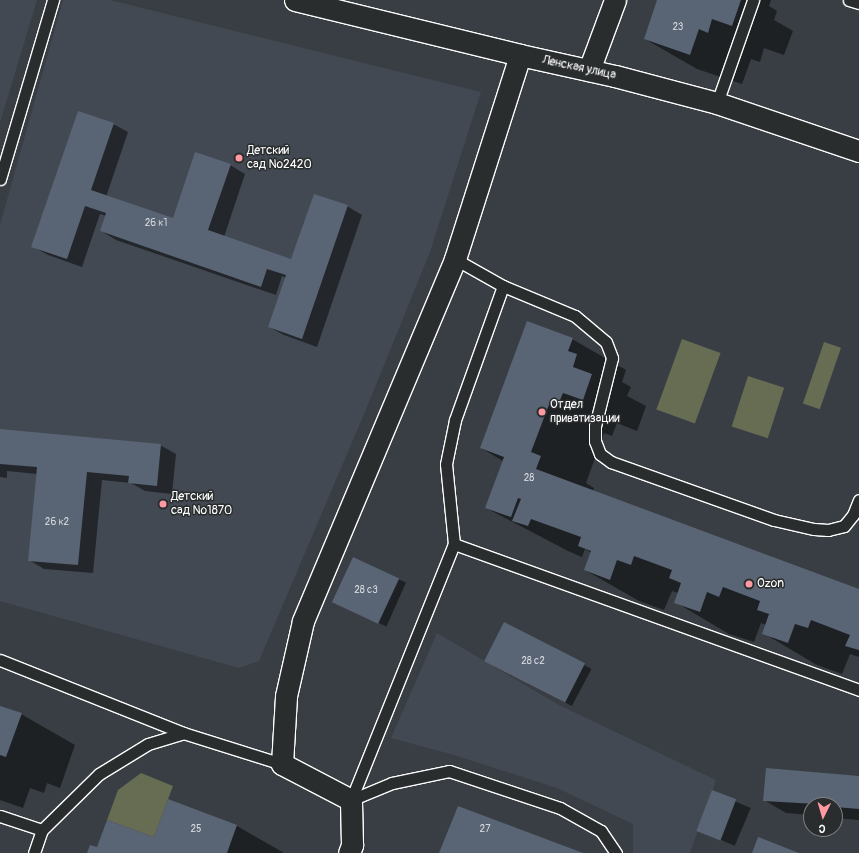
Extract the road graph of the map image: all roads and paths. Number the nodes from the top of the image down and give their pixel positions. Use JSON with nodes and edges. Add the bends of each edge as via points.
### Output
{"nodes":[{"id":1,"x":54,"y":0,"type":"edge"},
{"id":2,"x":295,"y":0,"type":"edge"},
{"id":3,"x":615,"y":0,"type":"edge"},
{"id":4,"x":753,"y":0,"type":"edge"},
{"id":5,"x":849,"y":0,"type":"edge"},
{"id":6,"x":859,"y":3,"type":"edge"},
{"id":7,"x":520,"y":55,"type":"junction"},
{"id":8,"x":589,"y":70,"type":"junction"},
{"id":9,"x":724,"y":112,"type":"junction"},
{"id":10,"x":859,"y":151,"type":"edge"},
{"id":11,"x":0,"y":179,"type":"edge"},
{"id":12,"x":455,"y":259,"type":"junction"},
{"id":13,"x":503,"y":286,"type":"junction"},
{"id":14,"x":859,"y":500,"type":"edge"},
{"id":15,"x":454,"y":544,"type":"junction"},
{"id":16,"x":0,"y":660,"type":"edge"},
{"id":17,"x":859,"y":690,"type":"edge"},
{"id":18,"x":183,"y":733,"type":"junction"},
{"id":19,"x":282,"y":764,"type":"junction"},
{"id":20,"x":351,"y":800,"type":"junction"},
{"id":21,"x":0,"y":816,"type":"edge"},
{"id":22,"x":42,"y":830,"type":"junction"},
{"id":23,"x":34,"y":853,"type":"edge"},
{"id":24,"x":349,"y":853,"type":"edge"},
{"id":25,"x":616,"y":853,"type":"edge"}],
"edges":[{"from":1,"to":11,"type":"lane"},
{"from":2,"to":7,"type":"street","name":"Ленская улица"},
{"from":3,"to":8,"type":"street"},
{"from":4,"to":9,"type":"lane"},
{"from":5,"to":6,"type":"lane"},
{"from":7,"to":8,"type":"street","name":"Ленская улица"},
{"from":7,"to":12,"type":"street"},
{"from":8,"to":9,"type":"street","name":"Ленская улица"},
{"from":9,"to":10,"type":"street","name":"Ленская улица"},
{"from":12,"to":13,"type":"lane"},
{"from":12,"to":19,"type":"street","via":[[304,621],[286,696]]},
{"from":13,"to":14,"type":"lane","via":[[575,316],[606,342],[612,358],[595,426],[595,441],[600,454],[611,462],[774,520],[814,529],[828,530],[844,526],[853,515]]},
{"from":13,"to":15,"type":"lane","via":[[455,420],[446,464]]},
{"from":15,"to":17,"type":"lane"},
{"from":15,"to":20,"type":"lane"},
{"from":16,"to":18,"type":"lane"},
{"from":18,"to":19,"type":"lane"},
{"from":18,"to":22,"type":"lane","via":[[148,744],[99,774]]},
{"from":19,"to":20,"type":"street"},
{"from":20,"to":24,"type":"street","via":[[352,845]]},
{"from":20,"to":25,"type":"lane","via":[[392,784],[449,771],[560,808],[601,830]]},
{"from":21,"to":22,"type":"lane"},
{"from":22,"to":23,"type":"lane"}]}
